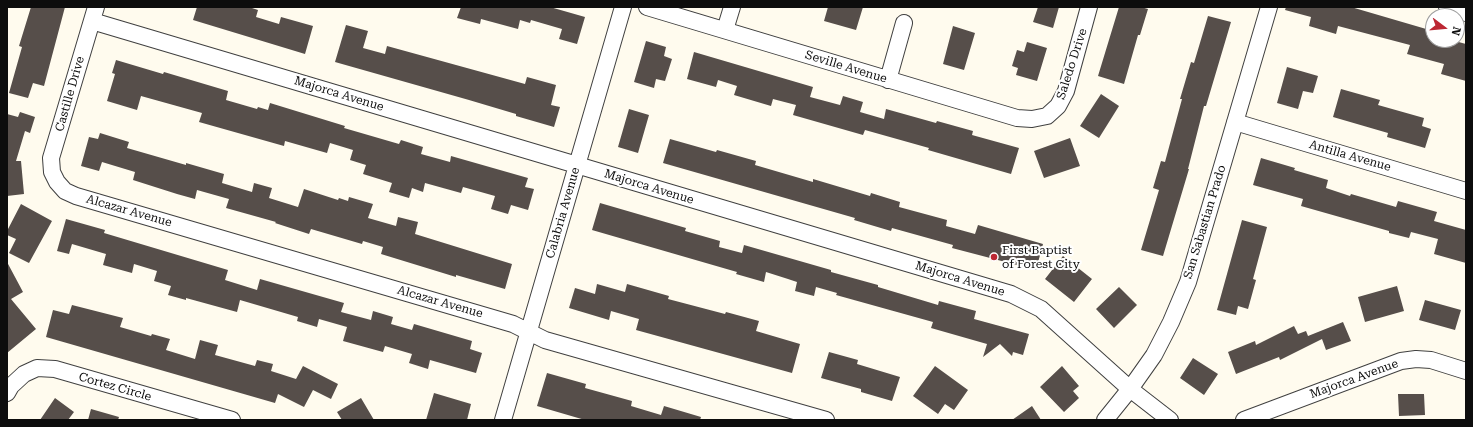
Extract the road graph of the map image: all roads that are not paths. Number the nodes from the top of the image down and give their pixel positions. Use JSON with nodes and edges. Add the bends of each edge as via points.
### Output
{"nodes":[{"id":1,"x":623,"y":7,"type":"edge"},
{"id":2,"x":647,"y":7,"type":"edge"},
{"id":3,"x":732,"y":7,"type":"edge"},
{"id":4,"x":1089,"y":7,"type":"edge"},
{"id":5,"x":1269,"y":7,"type":"edge"},
{"id":6,"x":1447,"y":7,"type":"edge"},
{"id":7,"x":1466,"y":13,"type":"edge"},
{"id":8,"x":94,"y":14,"type":"edge"},
{"id":9,"x":904,"y":24,"type":"dead end"},
{"id":10,"x":725,"y":30,"type":"junction"},
{"id":11,"x":888,"y":80,"type":"junction"},
{"id":12,"x":1047,"y":116,"type":"joint"},
{"id":13,"x":1235,"y":122,"type":"junction"},
{"id":14,"x":577,"y":165,"type":"junction"},
{"id":15,"x":57,"y":182,"type":"joint"},
{"id":16,"x":1466,"y":191,"type":"edge"},
{"id":17,"x":528,"y":332,"type":"junction"},
{"id":18,"x":1466,"y":371,"type":"edge"},
{"id":19,"x":1130,"y":389,"type":"junction"},
{"id":20,"x":7,"y":393,"type":"edge"},
{"id":21,"x":232,"y":420,"type":"edge"},
{"id":22,"x":503,"y":420,"type":"edge"},
{"id":23,"x":826,"y":420,"type":"edge"},
{"id":24,"x":1105,"y":420,"type":"edge"},
{"id":25,"x":1170,"y":420,"type":"edge"},
{"id":26,"x":1244,"y":420,"type":"edge"}],
"edges":[{"from":1,"to":14,"type":"street","name":"Calabria Avenue"},
{"from":2,"to":10,"type":"street","name":"Seville Avenue"},
{"from":3,"to":10,"type":"street"},
{"from":4,"to":12,"type":"street","name":"Saledo Drive","via":[[1066,91],[1058,106]]},
{"from":5,"to":13,"type":"street","name":"San Sabastian Prado"},
{"from":6,"to":7,"type":"street"},
{"from":8,"to":14,"type":"street","name":"Majorca Avenue"},
{"from":8,"to":15,"type":"street","name":"Castille Drive","via":[[51,158],[52,172]]},
{"from":9,"to":11,"type":"street"},
{"from":10,"to":11,"type":"street","name":"Seville Avenue"},
{"from":11,"to":12,"type":"street","name":"Seville Avenue","via":[[1017,118]]},
{"from":13,"to":16,"type":"street","name":"Antilla Avenue"},
{"from":13,"to":19,"type":"street","name":"San Sabastian Prado","via":[[1188,282],[1154,354]]},
{"from":14,"to":17,"type":"street","name":"Calabria Avenue"},
{"from":14,"to":19,"type":"street","name":"Majorca Avenue","via":[[1011,294],[1041,309]]},
{"from":15,"to":17,"type":"street","name":"Alcazar Avenue","via":[[65,191],[76,196],[506,321]]},
{"from":17,"to":22,"type":"street","name":"Calabria Avenue"},
{"from":17,"to":23,"type":"street","name":"Alcazar Avenue","via":[[545,340]]},
{"from":18,"to":26,"type":"street","name":"Majorca Avenue","via":[[1431,360],[1401,361]]},
{"from":19,"to":24,"type":"street","name":"San Sabastian Prado"},
{"from":19,"to":25,"type":"street","name":"Majorca Avenue"},
{"from":20,"to":21,"type":"street","name":"Cortez Circle","via":[[24,374],[38,368],[55,369]]}]}
